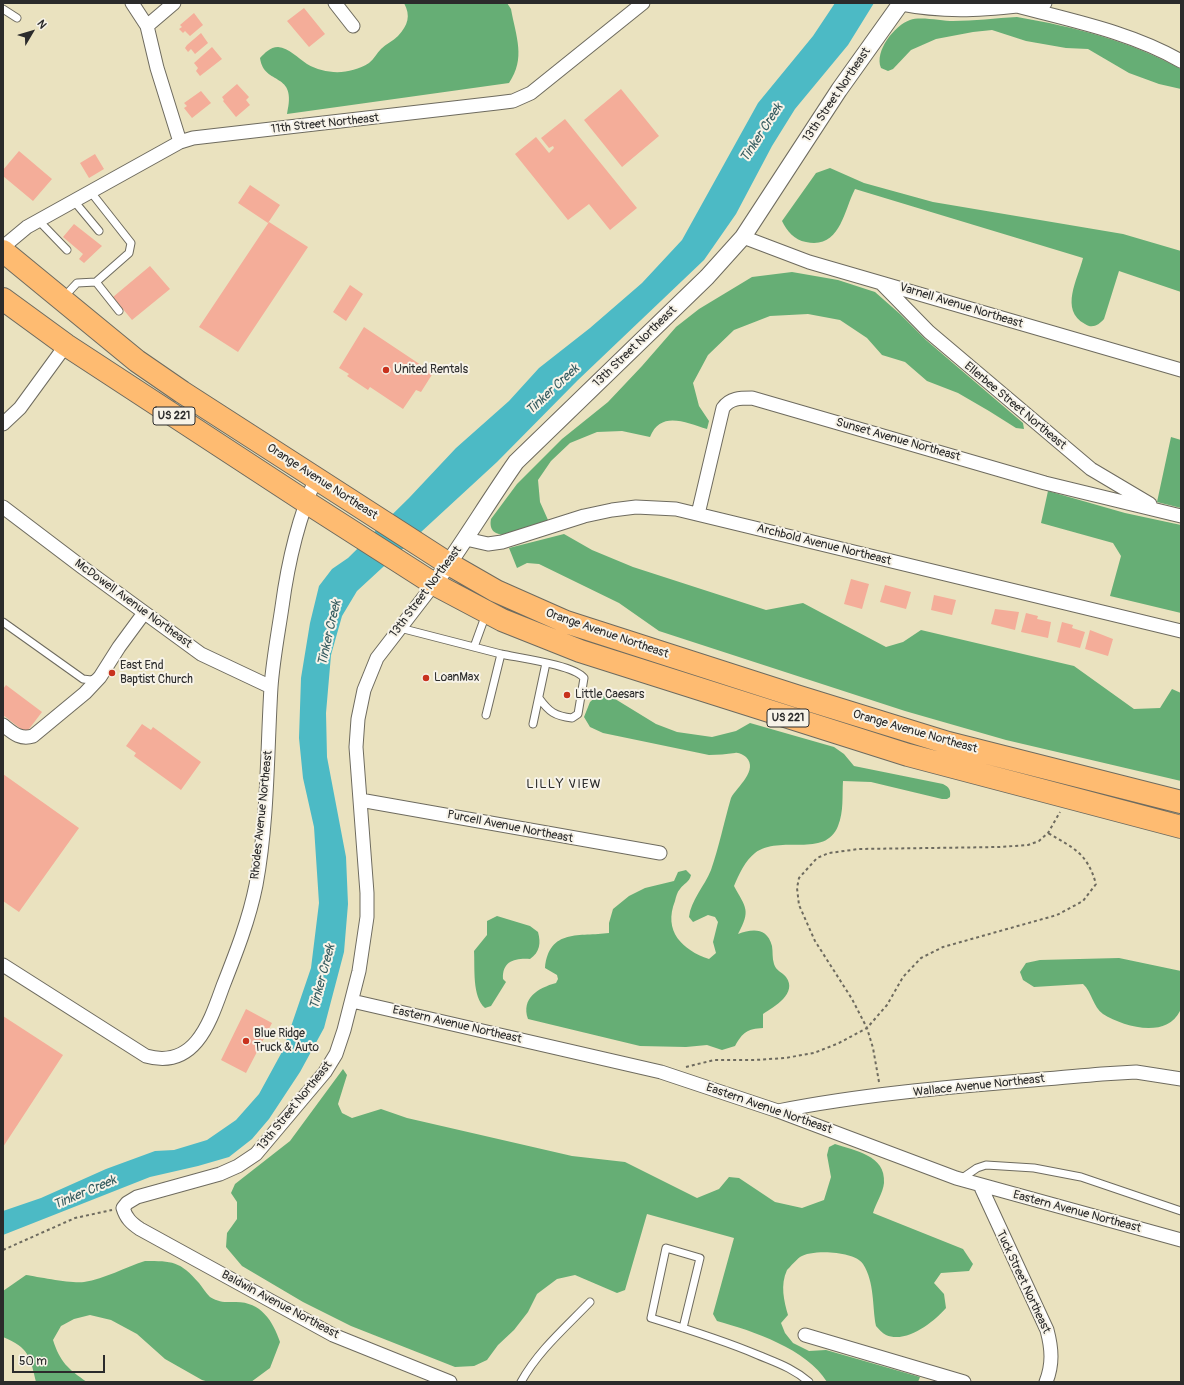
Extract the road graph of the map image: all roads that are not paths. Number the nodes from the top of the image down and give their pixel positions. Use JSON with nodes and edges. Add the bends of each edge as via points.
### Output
{"nodes":[{"id":1,"x":132,"y":3,"type":"edge"},
{"id":2,"x":174,"y":3,"type":"edge"},
{"id":3,"x":335,"y":3,"type":"edge"},
{"id":4,"x":643,"y":3,"type":"edge"},
{"id":5,"x":901,"y":3,"type":"edge"},
{"id":6,"x":1046,"y":3,"type":"edge"},
{"id":7,"x":1017,"y":6,"type":"junction"},
{"id":8,"x":3,"y":9,"type":"edge"},
{"id":9,"x":17,"y":18,"type":"dead end"},
{"id":10,"x":147,"y":26,"type":"junction"},
{"id":11,"x":353,"y":26,"type":"dead end"},
{"id":12,"x":1181,"y":61,"type":"edge"},
{"id":13,"x":180,"y":142,"type":"junction"},
{"id":14,"x":90,"y":191,"type":"junction"},
{"id":15,"x":74,"y":201,"type":"junction"},
{"id":16,"x":39,"y":221,"type":"junction"},
{"id":17,"x":99,"y":232,"type":"dead end"},
{"id":18,"x":743,"y":237,"type":"junction"},
{"id":19,"x":3,"y":247,"type":"edge"},
{"id":20,"x":3,"y":250,"type":"edge"},
{"id":21,"x":67,"y":250,"type":"dead end"},
{"id":22,"x":96,"y":282,"type":"junction"},
{"id":23,"x":880,"y":282,"type":"junction"},
{"id":24,"x":3,"y":299,"type":"edge"},
{"id":25,"x":63,"y":299,"type":"junction"},
{"id":26,"x":119,"y":311,"type":"dead end"},
{"id":27,"x":66,"y":345,"type":"junction"},
{"id":28,"x":1181,"y":370,"type":"edge"},
{"id":29,"x":3,"y":424,"type":"edge"},
{"id":30,"x":316,"y":478,"type":"junction"},
{"id":31,"x":306,"y":502,"type":"junction"},
{"id":32,"x":3,"y":507,"type":"edge"},
{"id":33,"x":1164,"y":512,"type":"junction"},
{"id":34,"x":698,"y":514,"type":"junction"},
{"id":35,"x":1181,"y":516,"type":"edge"},
{"id":36,"x":466,"y":539,"type":"junction"},
{"id":37,"x":449,"y":564,"type":"junction"},
{"id":38,"x":434,"y":584,"type":"junction"},
{"id":39,"x":487,"y":612,"type":"junction"},
{"id":40,"x":144,"y":613,"type":"junction"},
{"id":41,"x":3,"y":622,"type":"edge"},
{"id":42,"x":400,"y":628,"type":"junction"},
{"id":43,"x":1181,"y":631,"type":"edge"},
{"id":44,"x":474,"y":647,"type":"junction"},
{"id":45,"x":502,"y":654,"type":"junction"},
{"id":46,"x":546,"y":663,"type":"junction"},
{"id":47,"x":100,"y":677,"type":"junction"},
{"id":48,"x":272,"y":687,"type":"junction"},
{"id":49,"x":539,"y":698,"type":"junction"},
{"id":50,"x":793,"y":707,"type":"junction"},
{"id":51,"x":486,"y":715,"type":"dead end"},
{"id":52,"x":533,"y":724,"type":"dead end"},
{"id":53,"x":3,"y":725,"type":"edge"},
{"id":54,"x":1066,"y":785,"type":"junction"},
{"id":55,"x":360,"y":800,"type":"junction"},
{"id":56,"x":1181,"y":802,"type":"edge"},
{"id":57,"x":1181,"y":827,"type":"edge"},
{"id":58,"x":660,"y":853,"type":"dead end"},
{"id":59,"x":3,"y":965,"type":"edge"},
{"id":60,"x":352,"y":1001,"type":"junction"},
{"id":61,"x":1181,"y":1079,"type":"edge"},
{"id":62,"x":778,"y":1111,"type":"junction"},
{"id":63,"x":961,"y":1179,"type":"junction"},
{"id":64,"x":980,"y":1185,"type":"junction"},
{"id":65,"x":123,"y":1208,"type":"joint"},
{"id":66,"x":1181,"y":1211,"type":"edge"},
{"id":67,"x":1181,"y":1240,"type":"edge"},
{"id":68,"x":590,"y":1302,"type":"dead end"},
{"id":69,"x":682,"y":1328,"type":"junction"},
{"id":70,"x":805,"y":1335,"type":"dead end"},
{"id":71,"x":450,"y":1382,"type":"edge"},
{"id":72,"x":521,"y":1382,"type":"edge"},
{"id":73,"x":809,"y":1382,"type":"edge"},
{"id":74,"x":964,"y":1382,"type":"edge"},
{"id":75,"x":1046,"y":1382,"type":"edge"}],
"edges":[{"from":1,"to":10,"type":"street"},
{"from":2,"to":10,"type":"street"},
{"from":3,"to":11,"type":"street"},
{"from":4,"to":13,"type":"street","name":"11th Street Northeast","via":[[545,83],[513,101],[193,138]]},
{"from":5,"to":7,"type":"street","via":[[950,11]]},
{"from":5,"to":18,"type":"street","name":"13th Street Northeast","via":[[839,90]]},
{"from":6,"to":7,"type":"street"},
{"from":7,"to":12,"type":"street","via":[[1114,31],[1158,48]]},
{"from":8,"to":9,"type":"lane"},
{"from":10,"to":13,"type":"street"},
{"from":13,"to":14,"type":"street","name":"11th Street Northeast"},
{"from":14,"to":15,"type":"street","name":"11th Street Northeast"},
{"from":14,"to":22,"type":"lane","via":[[131,243],[129,253]]},
{"from":15,"to":16,"type":"street","name":"11th Street Northeast"},
{"from":15,"to":17,"type":"lane"},
{"from":16,"to":19,"type":"street","name":"11th Street Northeast"},
{"from":16,"to":21,"type":"lane"},
{"from":18,"to":23,"type":"street","name":"Varnell Avenue Northeast","via":[[809,262]]},
{"from":18,"to":36,"type":"street","name":"13th Street Northeast","via":[[707,277],[526,452],[494,493]]},
{"from":20,"to":25,"type":"highway","name":"Orange Avenue Northeast","number":"US 221"},
{"from":22,"to":25,"type":"lane","via":[[77,283]]},
{"from":22,"to":26,"type":"lane"},
{"from":23,"to":28,"type":"street","name":"Varnell Avenue Northeast"},
{"from":23,"to":33,"type":"street","name":"Ellerbee Street Northeast","via":[[929,332],[1091,469]]},
{"from":24,"to":27,"type":"highway","name":"Orange Avenue Northeast","number":"US 221"},
{"from":25,"to":30,"type":"highway","name":"Orange Avenue Northeast","number":"US 221","via":[[137,360],[182,392]]},
{"from":27,"to":29,"type":"street","via":[[30,396]]},
{"from":27,"to":31,"type":"highway","name":"Orange Avenue Northeast","number":"US 221"},
{"from":30,"to":31,"type":"street","name":"Rhodes Avenue Northeast"},
{"from":30,"to":37,"type":"highway","name":"Orange Avenue Northeast","number":"US 221"},
{"from":31,"to":38,"type":"highway","name":"Orange Avenue Northeast","number":"US 221"},
{"from":31,"to":48,"type":"street","name":"Rhodes Avenue Northeast","via":[[289,560]]},
{"from":32,"to":40,"type":"street","name":"McDowell Avenue Northeast"},
{"from":33,"to":34,"type":"street","name":"Sunset Avenue Northeast","via":[[1045,483],[782,406],[752,398],[739,398],[731,400],[723,408]]},
{"from":33,"to":35,"type":"street","name":"Sunset Avenue Northeast"},
{"from":34,"to":36,"type":"street","name":"Archbold Avenue Northeast","via":[[656,507],[612,510],[584,516],[502,542],[488,544]]},
{"from":34,"to":43,"type":"street","name":"Archbold Avenue Northeast"},
{"from":36,"to":37,"type":"street","name":"13th Street Northeast"},
{"from":37,"to":38,"type":"street","name":"13th Street Northeast"},
{"from":37,"to":50,"type":"highway","name":"Orange Avenue Northeast","number":"US 221","via":[[496,591],[566,622]]},
{"from":38,"to":39,"type":"highway","name":"Orange Avenue Northeast","number":"US 221"},
{"from":38,"to":42,"type":"street","name":"13th Street Northeast"},
{"from":39,"to":44,"type":"lane"},
{"from":39,"to":50,"type":"highway","name":"Orange Avenue Northeast","number":"US 221","via":[[560,644]]},
{"from":40,"to":47,"type":"street","via":[[118,647]]},
{"from":40,"to":48,"type":"street","name":"McDowell Avenue Northeast","via":[[201,654]]},
{"from":41,"to":47,"type":"lane","via":[[83,679]]},
{"from":42,"to":44,"type":"lane"},
{"from":42,"to":55,"type":"street","name":"13th Street Northeast","via":[[377,658],[364,690],[356,747]]},
{"from":44,"to":45,"type":"lane"},
{"from":45,"to":46,"type":"lane"},
{"from":45,"to":51,"type":"lane"},
{"from":46,"to":49,"type":"lane"},
{"from":46,"to":49,"type":"lane","via":[[580,673],[584,678],[578,714],[572,718],[558,717]]},
{"from":47,"to":53,"type":"street","via":[[85,693],[33,736],[19,737]]},
{"from":48,"to":59,"type":"street","name":"Rhodes Avenue Northeast","via":[[270,742],[255,887],[237,949],[210,1020],[199,1040],[178,1056],[165,1059],[146,1056]]},
{"from":49,"to":52,"type":"lane"},
{"from":50,"to":54,"type":"highway","name":"Orange Avenue Northeast","number":"US 221","via":[[948,742]]},
{"from":54,"to":56,"type":"highway","name":"Orange Avenue Northeast","number":"US 221"},
{"from":54,"to":57,"type":"highway","name":"Orange Avenue Northeast","number":"US 221"},
{"from":55,"to":58,"type":"street","name":"Purcell Avenue Northeast"},
{"from":55,"to":60,"type":"street","name":"13th Street Northeast","via":[[367,917]]},
{"from":60,"to":62,"type":"street","name":"Eastern Avenue Northeast","via":[[661,1072]]},
{"from":60,"to":65,"type":"street","name":"13th Street Northeast","via":[[336,1054],[329,1066],[256,1154],[220,1174],[137,1197]]},
{"from":61,"to":62,"type":"street","name":"Wallace Avenue Northeast","via":[[1136,1072],[1102,1074],[879,1095],[821,1102]]},
{"from":62,"to":63,"type":"street","name":"Eastern Avenue Northeast"},
{"from":63,"to":64,"type":"street","name":"Eastern Avenue Northeast"},
{"from":63,"to":66,"type":"lane","via":[[986,1165],[1034,1168],[1081,1177]]},
{"from":64,"to":67,"type":"street","name":"Eastern Avenue Northeast"},
{"from":64,"to":75,"type":"street","name":"Tuck Street Northeast","via":[[1047,1330],[1052,1361]]},
{"from":65,"to":71,"type":"street","name":"Baldwin Avenue Northeast","via":[[125,1216],[140,1229],[295,1315],[333,1335]]},
{"from":68,"to":72,"type":"lane","via":[[543,1350]]},
{"from":69,"to":69,"type":"lane","via":[[650,1318],[666,1248],[700,1258]]},
{"from":69,"to":73,"type":"lane","via":[[722,1340],[796,1371]]},
{"from":70,"to":74,"type":"street"}]}
